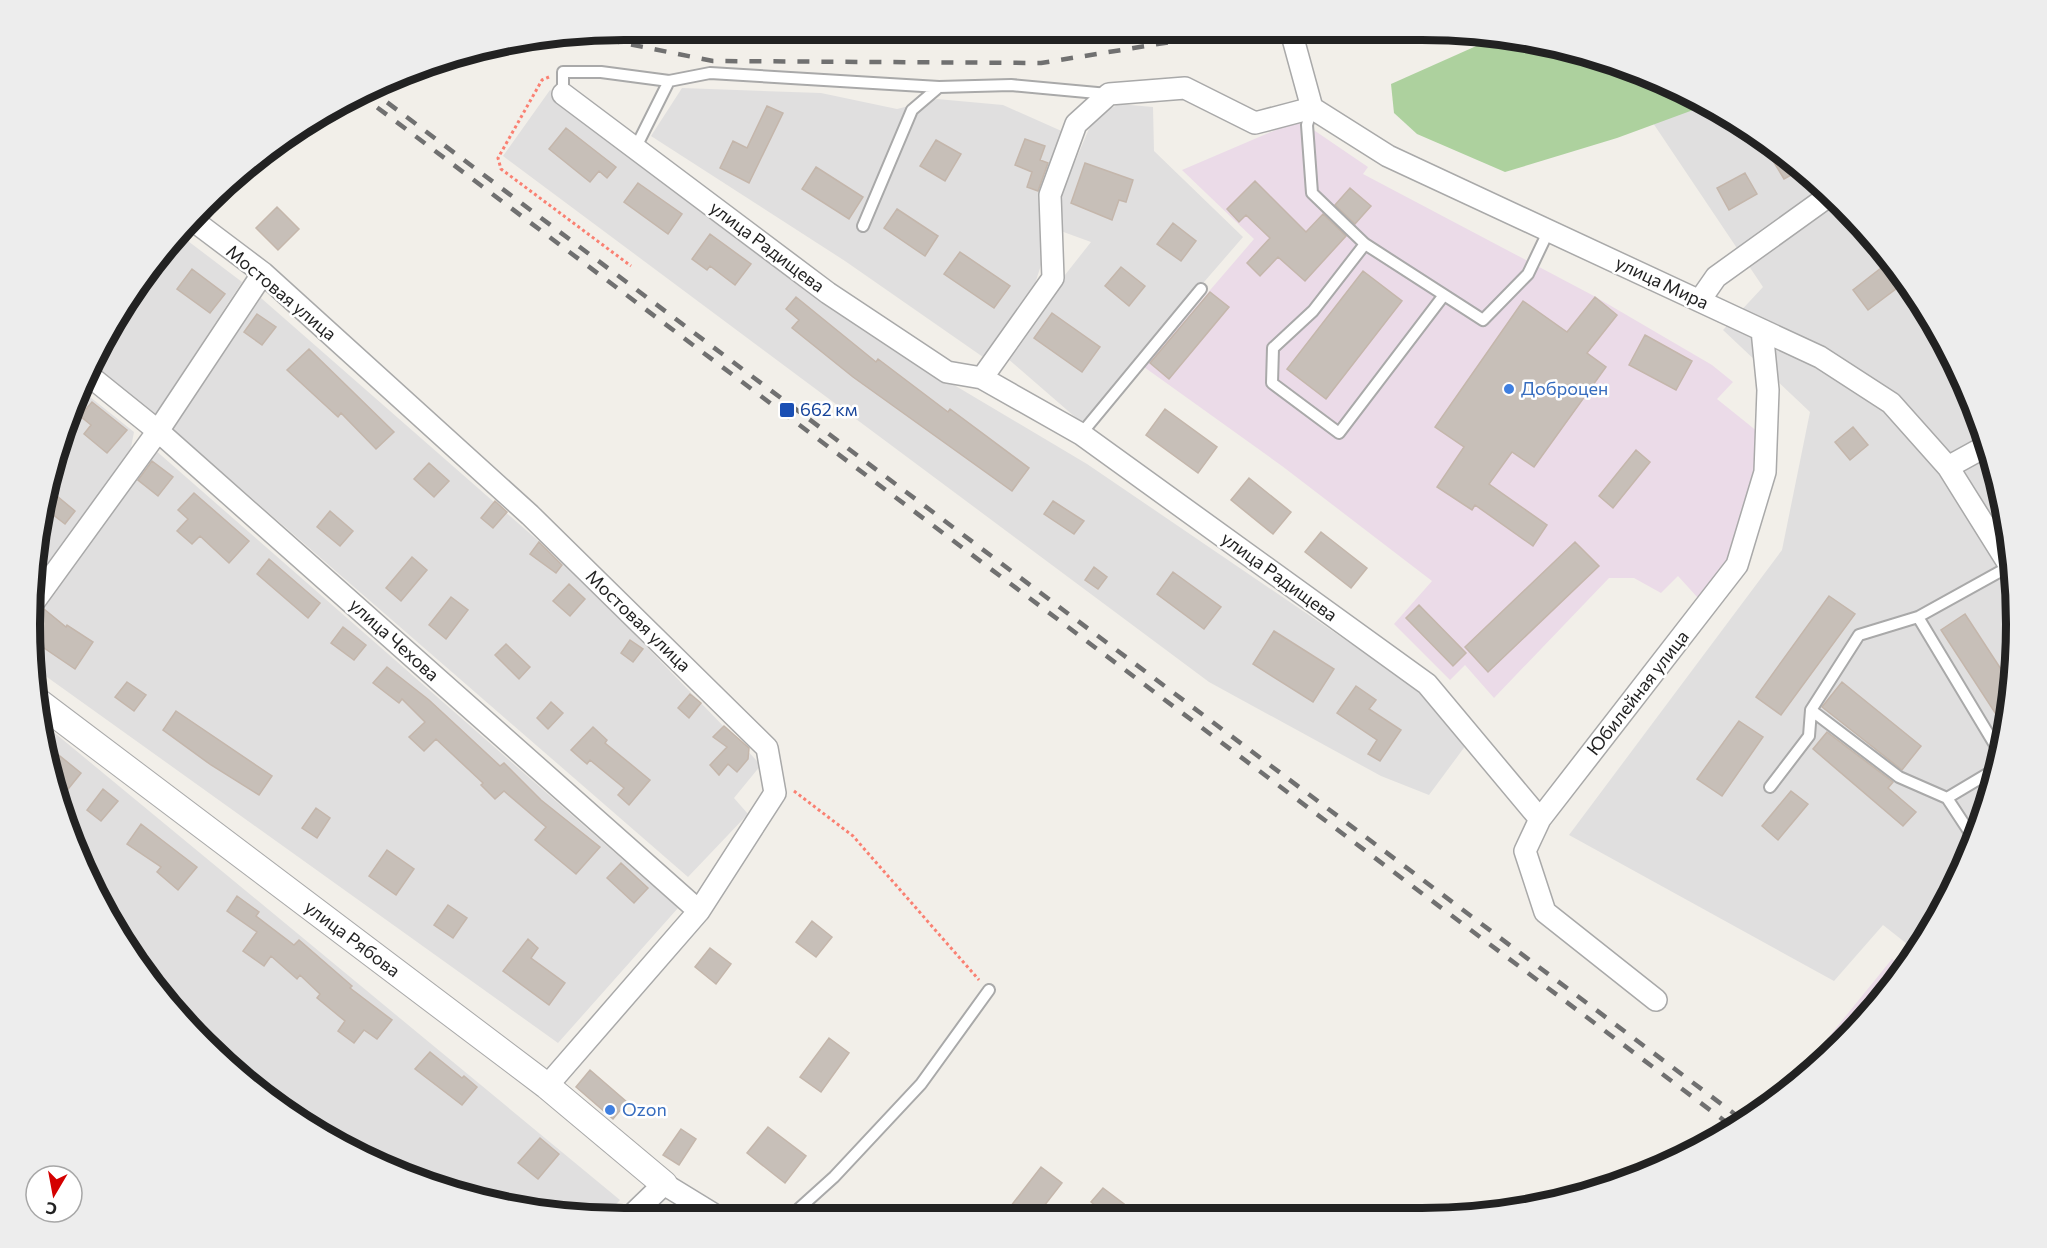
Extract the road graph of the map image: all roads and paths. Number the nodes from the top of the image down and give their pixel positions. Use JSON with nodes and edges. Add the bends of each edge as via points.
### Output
{"nodes":[{"id":1,"x":1293,"y":40,"type":"edge"},
{"id":2,"x":563,"y":72,"type":"junction"},
{"id":3,"x":669,"y":81,"type":"junction"},
{"id":4,"x":939,"y":87,"type":"junction"},
{"id":5,"x":562,"y":94,"type":"joint"},
{"id":6,"x":1109,"y":94,"type":"junction"},
{"id":7,"x":1312,"y":108,"type":"junction"},
{"id":8,"x":636,"y":147,"type":"junction"},
{"id":9,"x":1824,"y":200,"type":"edge"},
{"id":10,"x":199,"y":224,"type":"edge"},
{"id":11,"x":863,"y":226,"type":"dead end"},
{"id":12,"x":1549,"y":230,"type":"junction"},
{"id":13,"x":1365,"y":244,"type":"junction"},
{"id":14,"x":631,"y":266,"type":"dead end"},
{"id":15,"x":262,"y":273,"type":"junction"},
{"id":16,"x":1201,"y":289,"type":"dead end"},
{"id":17,"x":1444,"y":295,"type":"junction"},
{"id":18,"x":1700,"y":300,"type":"junction"},
{"id":19,"x":1762,"y":330,"type":"junction"},
{"id":20,"x":982,"y":378,"type":"junction"},
{"id":21,"x":95,"y":380,"type":"edge"},
{"id":22,"x":158,"y":431,"type":"junction"},
{"id":23,"x":1081,"y":434,"type":"junction"},
{"id":24,"x":1980,"y":449,"type":"edge"},
{"id":25,"x":1948,"y":467,"type":"junction"},
{"id":26,"x":2003,"y":554,"type":"edge"},
{"id":27,"x":2004,"y":572,"type":"edge"},
{"id":28,"x":42,"y":591,"type":"edge"},
{"id":29,"x":1918,"y":617,"type":"junction"},
{"id":30,"x":46,"y":708,"type":"edge"},
{"id":31,"x":1811,"y":710,"type":"junction"},
{"id":32,"x":1994,"y":743,"type":"edge"},
{"id":33,"x":772,"y":774,"type":"junction"},
{"id":34,"x":1987,"y":774,"type":"edge"},
{"id":35,"x":1770,"y":787,"type":"dead end"},
{"id":36,"x":1947,"y":798,"type":"junction"},
{"id":37,"x":1540,"y":819,"type":"junction"},
{"id":38,"x":1969,"y":831,"type":"edge"},
{"id":39,"x":699,"y":911,"type":"junction"},
{"id":40,"x":988,"y":990,"type":"joint"},
{"id":41,"x":1656,"y":1000,"type":"dead end"},
{"id":42,"x":547,"y":1086,"type":"junction"},
{"id":43,"x":664,"y":1184,"type":"junction"},
{"id":44,"x":639,"y":1208,"type":"edge"},
{"id":45,"x":703,"y":1208,"type":"edge"},
{"id":46,"x":800,"y":1208,"type":"edge"}],
"edges":[{"from":1,"to":7,"type":"street"},
{"from":2,"to":3,"type":"lane","via":[[601,72]]},
{"from":2,"to":5,"type":"lane"},
{"from":2,"to":14,"type":"path","via":[[542,80],[502,146],[498,158],[501,169]]},
{"from":3,"to":4,"type":"lane","via":[[710,73]]},
{"from":3,"to":8,"type":"lane"},
{"from":4,"to":6,"type":"lane","via":[[1011,85]]},
{"from":4,"to":11,"type":"lane","via":[[912,110]]},
{"from":5,"to":8,"type":"street","name":"улица Радищева"},
{"from":6,"to":7,"type":"street","via":[[1185,88],[1255,123]]},
{"from":6,"to":20,"type":"street","via":[[1076,124],[1050,195],[1053,278]]},
{"from":7,"to":12,"type":"street","name":"улица Мира","via":[[1388,156]]},
{"from":7,"to":13,"type":"lane","via":[[1307,125],[1312,193]]},
{"from":8,"to":20,"type":"street","name":"улица Радищева","via":[[838,299],[947,372]]},
{"from":9,"to":18,"type":"street","via":[[1716,277]]},
{"from":10,"to":15,"type":"street","name":"Мостовая улица"},
{"from":12,"to":17,"type":"lane","via":[[1528,274],[1483,320]]},
{"from":12,"to":18,"type":"street","name":"улица Мира"},
{"from":13,"to":17,"type":"lane"},
{"from":13,"to":17,"type":"lane","via":[[1314,311],[1273,348],[1272,383],[1339,433]]},
{"from":15,"to":22,"type":"street"},
{"from":15,"to":33,"type":"street","name":"Мостовая улица","via":[[530,515],[759,739],[767,748]]},
{"from":16,"to":23,"type":"lane"},
{"from":18,"to":19,"type":"street","name":"улица Мира"},
{"from":19,"to":25,"type":"street","name":"улица Мира","via":[[1820,357],[1891,403]]},
{"from":19,"to":37,"type":"street","name":"Юбилейная улица","via":[[1768,390],[1765,472],[1737,565]]},
{"from":20,"to":23,"type":"street","name":"улица Радищева"},
{"from":21,"to":22,"type":"street","name":"улица Чехова"},
{"from":22,"to":28,"type":"street"},
{"from":22,"to":39,"type":"street","name":"улица Чехова"},
{"from":23,"to":37,"type":"street","name":"улица Радищева","via":[[1426,684]]},
{"from":24,"to":25,"type":"street"},
{"from":25,"to":26,"type":"street","name":"улица Мира"},
{"from":27,"to":29,"type":"lane"},
{"from":29,"to":31,"type":"lane","via":[[1859,635]]},
{"from":29,"to":32,"type":"lane"},
{"from":30,"to":42,"type":"street","name":"улица Рябова"},
{"from":31,"to":35,"type":"lane","via":[[1809,736]]},
{"from":31,"to":36,"type":"lane","via":[[1899,777]]},
{"from":33,"to":39,"type":"street","name":"Мостовая улица","via":[[775,793]]},
{"from":33,"to":40,"type":"path","via":[[853,836]]},
{"from":34,"to":36,"type":"lane"},
{"from":36,"to":38,"type":"lane"},
{"from":37,"to":41,"type":"street","name":"Юбилейная улица","via":[[1525,851],[1545,912]]},
{"from":39,"to":42,"type":"street","name":"Мостовая улица"},
{"from":40,"to":46,"type":"lane","via":[[921,1084]]},
{"from":42,"to":43,"type":"street","name":"улица Рябова"},
{"from":43,"to":44,"type":"street"},
{"from":43,"to":45,"type":"street"}]}
